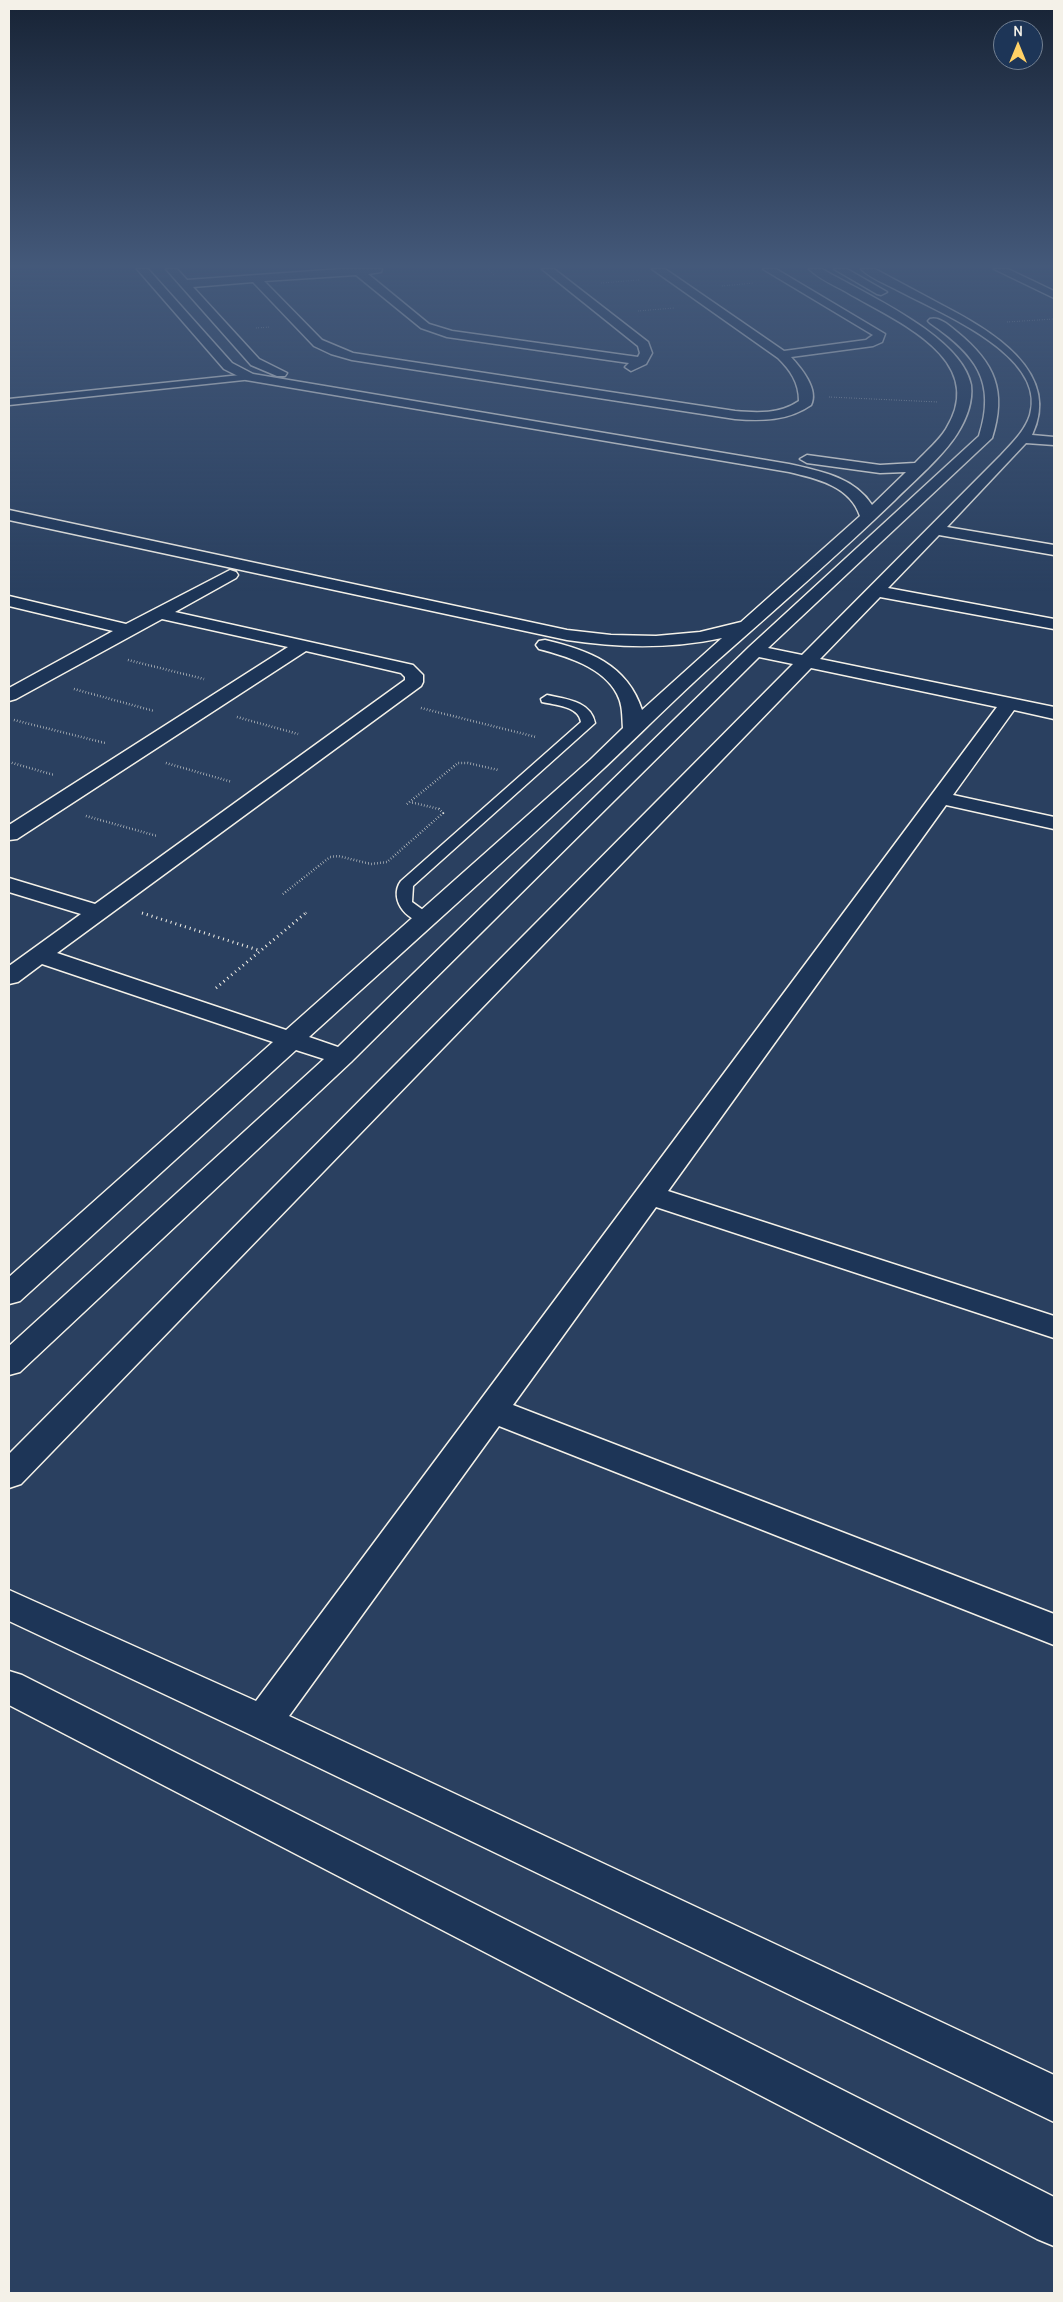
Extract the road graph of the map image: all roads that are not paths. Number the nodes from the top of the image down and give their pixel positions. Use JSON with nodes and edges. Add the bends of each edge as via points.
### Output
{"nodes":[{"id":1,"x":160,"y":376,"type":"edge"},
{"id":2,"x":301,"y":376,"type":"edge"},
{"id":3,"x":487,"y":376,"type":"edge"},
{"id":4,"x":799,"y":376,"type":"edge"},
{"id":5,"x":962,"y":376,"type":"edge"},
{"id":6,"x":988,"y":376,"type":"edge"},
{"id":7,"x":1031,"y":376,"type":"edge"},
{"id":8,"x":250,"y":377,"type":"joint"},
{"id":9,"x":605,"y":383,"type":"dead end"},
{"id":10,"x":9,"y":392,"type":"edge"},
{"id":11,"x":590,"y":392,"type":"junction"},
{"id":12,"x":1046,"y":393,"type":"edge"},
{"id":13,"x":9,"y":402,"type":"edge"},
{"id":14,"x":573,"y":402,"type":"dead end"},
{"id":15,"x":1022,"y":439,"type":"junction"},
{"id":16,"x":1054,"y":442,"type":"edge"},
{"id":17,"x":918,"y":467,"type":"junction"},
{"id":18,"x":9,"y":515,"type":"edge"},
{"id":19,"x":868,"y":516,"type":"junction"},
{"id":20,"x":9,"y":526,"type":"edge"},
{"id":21,"x":937,"y":530,"type":"junction"},
{"id":22,"x":1054,"y":550,"type":"edge"},
{"id":23,"x":230,"y":575,"type":"junction"},
{"id":24,"x":877,"y":591,"type":"junction"},
{"id":25,"x":9,"y":601,"type":"edge"},
{"id":26,"x":159,"y":614,"type":"junction"},
{"id":27,"x":752,"y":623,"type":"junction"},
{"id":28,"x":1054,"y":624,"type":"edge"},
{"id":29,"x":129,"y":630,"type":"junction"},
{"id":30,"x":302,"y":646,"type":"junction"},
{"id":31,"x":755,"y":652,"type":"junction"},
{"id":32,"x":808,"y":662,"type":"junction"},
{"id":33,"x":9,"y":695,"type":"edge"},
{"id":34,"x":547,"y":699,"type":"dead end"},
{"id":35,"x":1009,"y":704,"type":"junction"},
{"id":36,"x":1054,"y":713,"type":"edge"},
{"id":37,"x":632,"y":728,"type":"junction"},
{"id":38,"x":940,"y":798,"type":"junction"},
{"id":39,"x":1054,"y":823,"type":"edge"},
{"id":40,"x":9,"y":834,"type":"edge"},
{"id":41,"x":9,"y":885,"type":"edge"},
{"id":42,"x":104,"y":908,"type":"junction"},
{"id":43,"x":426,"y":918,"type":"junction"},
{"id":44,"x":38,"y":956,"type":"junction"},
{"id":45,"x":9,"y":977,"type":"edge"},
{"id":46,"x":292,"y":1040,"type":"junction"},
{"id":47,"x":342,"y":1057,"type":"junction"},
{"id":48,"x":649,"y":1195,"type":"junction"},
{"id":49,"x":9,"y":1294,"type":"edge"},
{"id":50,"x":1054,"y":1327,"type":"edge"},
{"id":51,"x":9,"y":1364,"type":"edge"},
{"id":52,"x":492,"y":1410,"type":"junction"},
{"id":53,"x":9,"y":1476,"type":"edge"},
{"id":54,"x":9,"y":1605,"type":"edge"},
{"id":55,"x":1054,"y":1630,"type":"edge"},
{"id":56,"x":9,"y":1687,"type":"edge"},
{"id":57,"x":263,"y":1722,"type":"junction"},
{"id":58,"x":1054,"y":2099,"type":"edge"},
{"id":59,"x":1054,"y":2222,"type":"edge"}],
"edges":[{"from":1,"to":10,"type":"lane"},
{"from":2,"to":17,"type":"street","via":[[859,468]]},
{"from":3,"to":11,"type":"street"},
{"from":4,"to":11,"type":"street","via":[[806,402],[792,410],[769,415],[748,416]]},
{"from":5,"to":17,"type":"street","via":[[966,392],[960,418],[951,433]]},
{"from":6,"to":31,"type":"street","via":[[994,410],[985,438]]},
{"from":7,"to":12,"type":"street"},
{"from":8,"to":13,"type":"lane"},
{"from":8,"to":19,"type":"street","via":[[789,468],[847,488],[866,506]]},
{"from":9,"to":11,"type":"street"},
{"from":11,"to":14,"type":"street"},
{"from":12,"to":15,"type":"street","via":[[1033,425]]},
{"from":15,"to":16,"type":"street"},
{"from":15,"to":21,"type":"street"},
{"from":17,"to":19,"type":"street"},
{"from":18,"to":27,"type":"street","via":[[591,639],[675,640],[714,634]]},
{"from":19,"to":27,"type":"street"},
{"from":20,"to":23,"type":"street"},
{"from":21,"to":22,"type":"street"},
{"from":21,"to":24,"type":"street"},
{"from":23,"to":26,"type":"street"},
{"from":23,"to":37,"type":"street","via":[[575,654],[606,672],[627,692],[633,704]]},
{"from":24,"to":28,"type":"street"},
{"from":24,"to":32,"type":"street"},
{"from":25,"to":29,"type":"street"},
{"from":26,"to":29,"type":"street"},
{"from":26,"to":30,"type":"street"},
{"from":27,"to":37,"type":"street"},
{"from":29,"to":33,"type":"street"},
{"from":30,"to":40,"type":"street"},
{"from":30,"to":42,"type":"street","via":[[407,669],[414,675],[414,682]]},
{"from":31,"to":32,"type":"street"},
{"from":31,"to":47,"type":"street"},
{"from":32,"to":35,"type":"street"},
{"from":32,"to":53,"type":"street"},
{"from":34,"to":43,"type":"lane","via":[[585,713],[588,718],[584,728],[406,884],[404,903]]},
{"from":35,"to":36,"type":"street"},
{"from":35,"to":38,"type":"street"},
{"from":37,"to":43,"type":"street","via":[[597,764]]},
{"from":38,"to":39,"type":"street"},
{"from":38,"to":48,"type":"street"},
{"from":41,"to":42,"type":"street"},
{"from":42,"to":44,"type":"street"},
{"from":43,"to":46,"type":"street"},
{"from":44,"to":45,"type":"street"},
{"from":44,"to":46,"type":"street"},
{"from":46,"to":47,"type":"street"},
{"from":46,"to":49,"type":"street"},
{"from":47,"to":51,"type":"street"},
{"from":48,"to":50,"type":"street"},
{"from":48,"to":52,"type":"street"},
{"from":52,"to":55,"type":"street"},
{"from":52,"to":57,"type":"street"},
{"from":54,"to":57,"type":"street"},
{"from":56,"to":59,"type":"street"},
{"from":57,"to":58,"type":"street"}]}
